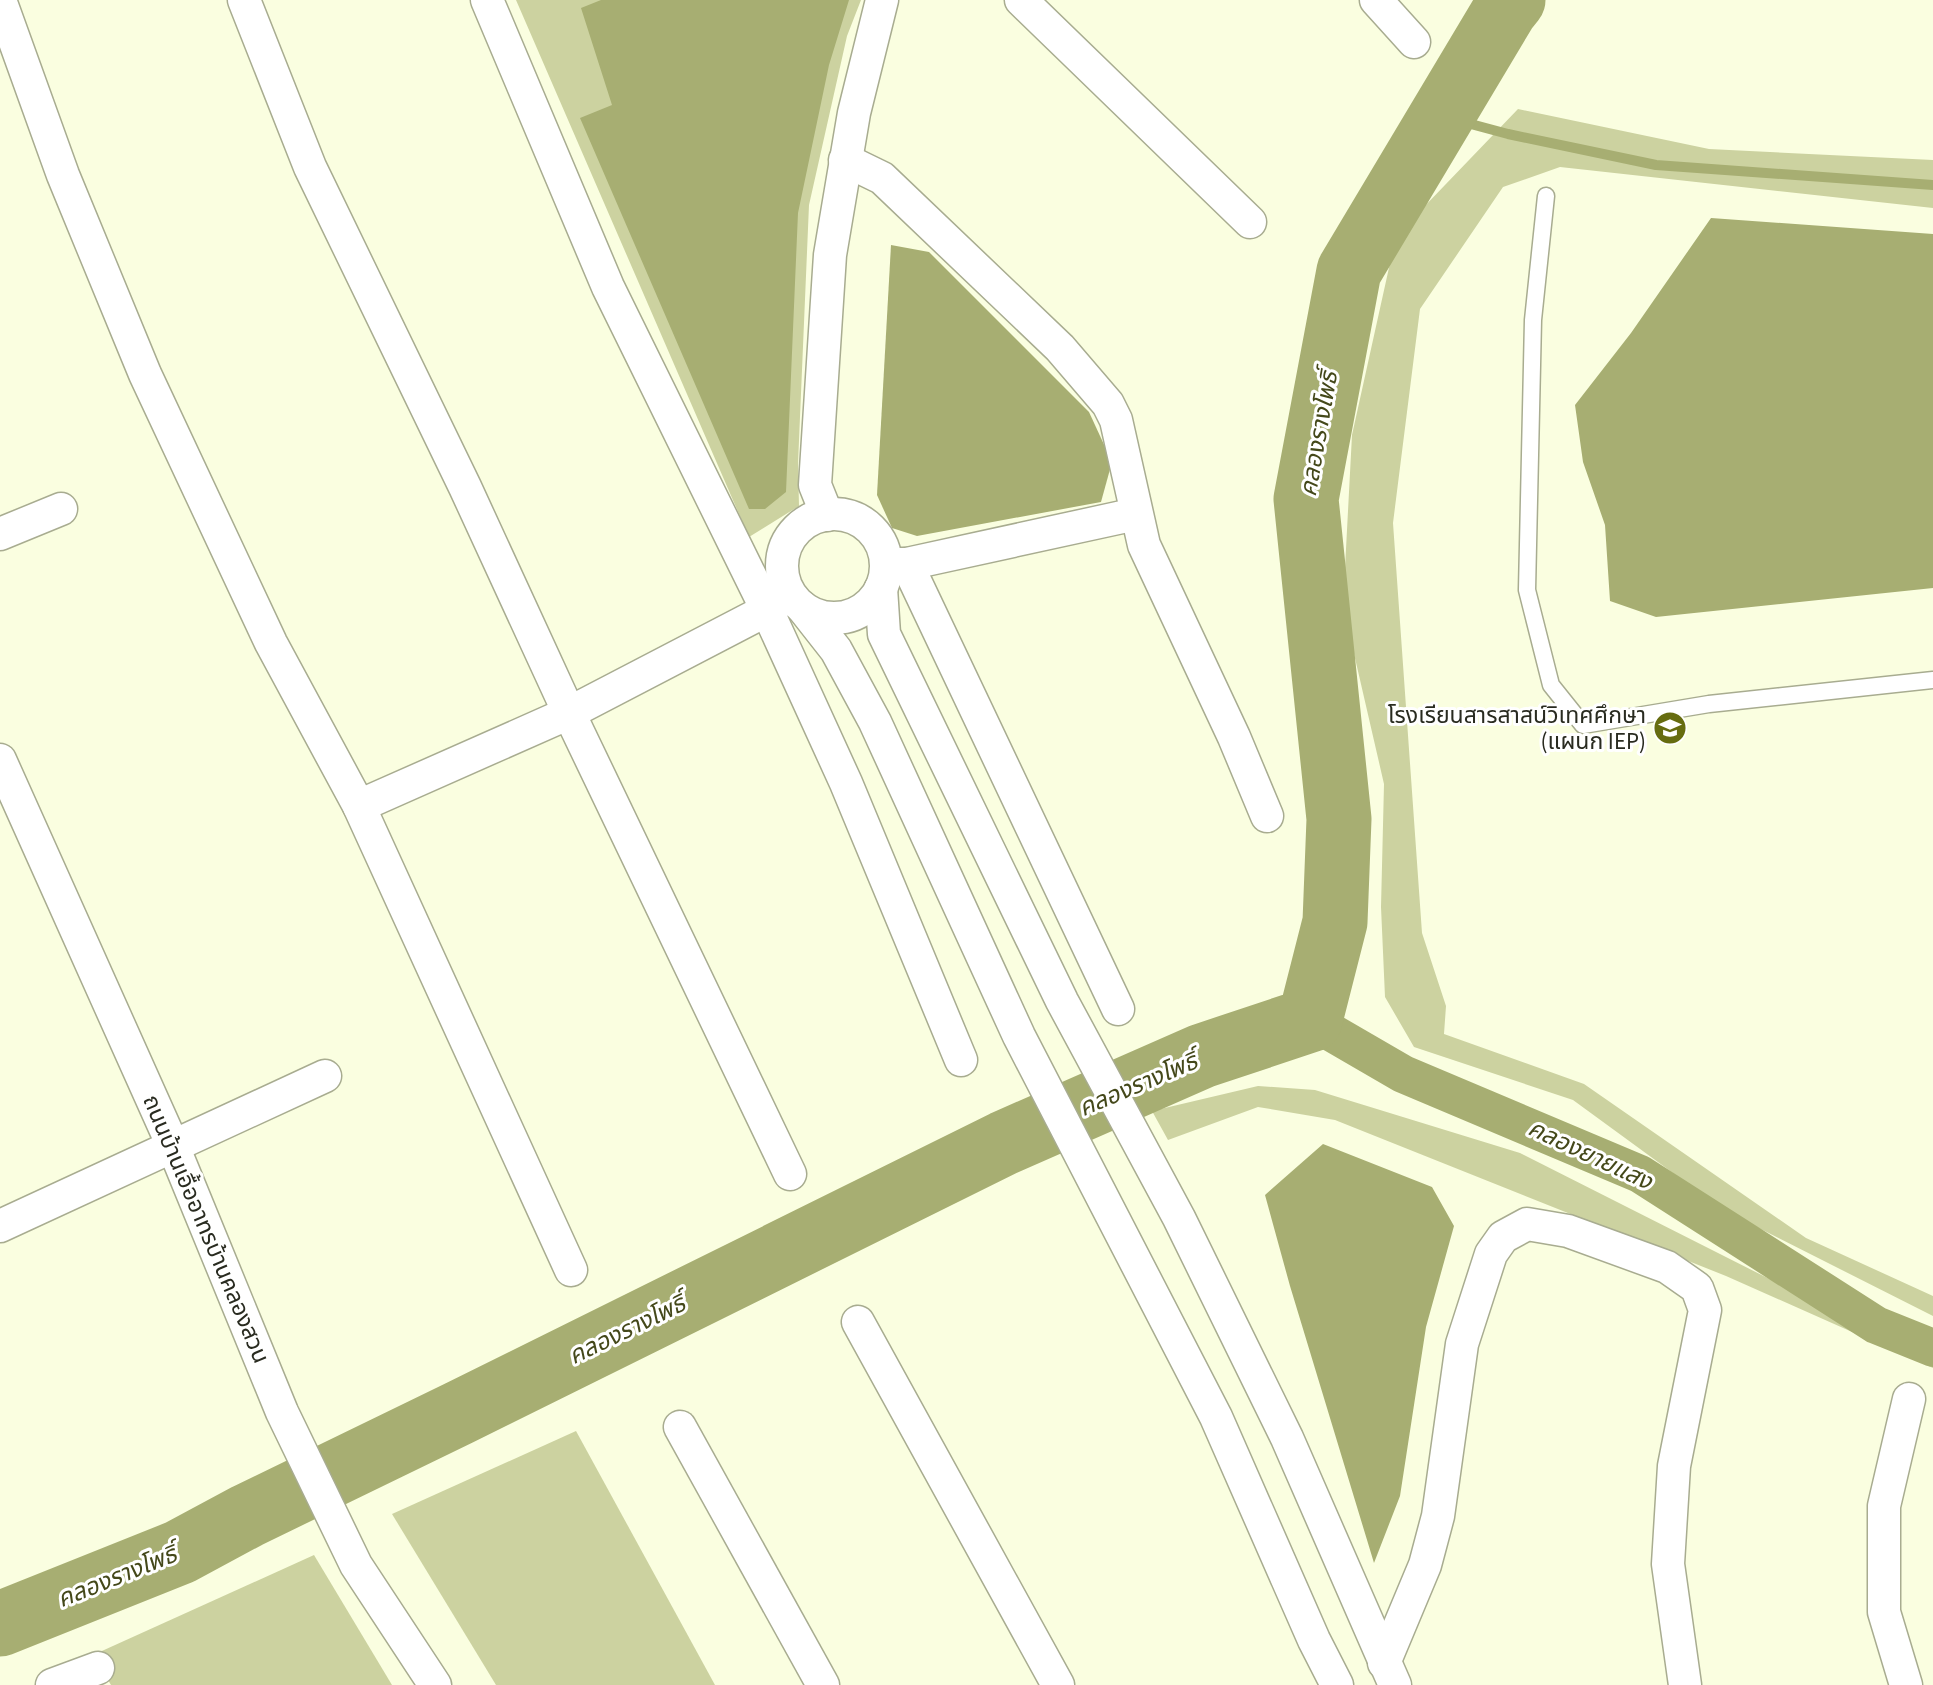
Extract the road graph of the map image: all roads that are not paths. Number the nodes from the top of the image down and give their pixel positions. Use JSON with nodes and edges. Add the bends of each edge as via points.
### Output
{"nodes":[{"id":1,"x":0,"y":0,"type":"edge"},
{"id":2,"x":244,"y":0,"type":"edge"},
{"id":3,"x":486,"y":0,"type":"edge"},
{"id":4,"x":882,"y":0,"type":"edge"},
{"id":5,"x":1021,"y":0,"type":"edge"},
{"id":6,"x":1376,"y":0,"type":"edge"},
{"id":7,"x":1414,"y":42,"type":"dead end"},
{"id":8,"x":845,"y":160,"type":"junction"},
{"id":9,"x":1546,"y":196,"type":"dead end"},
{"id":10,"x":1250,"y":222,"type":"dead end"},
{"id":11,"x":61,"y":509,"type":"dead end"},
{"id":12,"x":1136,"y":514,"type":"junction"},
{"id":13,"x":827,"y":515,"type":"junction"},
{"id":14,"x":0,"y":534,"type":"edge"},
{"id":15,"x":891,"y":572,"type":"junction"},
{"id":16,"x":787,"y":604,"type":"junction"},
{"id":17,"x":1933,"y":680,"type":"edge"},
{"id":18,"x":569,"y":713,"type":"junction"},
{"id":19,"x":0,"y":760,"type":"edge"},
{"id":20,"x":359,"y":806,"type":"junction"},
{"id":21,"x":1267,"y":816,"type":"dead end"},
{"id":22,"x":1118,"y":1009,"type":"dead end"},
{"id":23,"x":961,"y":1060,"type":"dead end"},
{"id":24,"x":325,"y":1076,"type":"dead end"},
{"id":25,"x":173,"y":1146,"type":"junction"},
{"id":26,"x":790,"y":1174,"type":"dead end"},
{"id":27,"x":0,"y":1226,"type":"edge"},
{"id":28,"x":571,"y":1270,"type":"dead end"},
{"id":29,"x":858,"y":1322,"type":"dead end"},
{"id":30,"x":1909,"y":1399,"type":"dead end"},
{"id":31,"x":680,"y":1427,"type":"dead end"},
{"id":32,"x":98,"y":1668,"type":"dead end"},
{"id":33,"x":1389,"y":1674,"type":"edge"},
{"id":34,"x":52,"y":1685,"type":"edge"},
{"id":35,"x":435,"y":1685,"type":"edge"},
{"id":36,"x":823,"y":1685,"type":"edge"},
{"id":37,"x":1058,"y":1685,"type":"edge"},
{"id":38,"x":1337,"y":1685,"type":"edge"},
{"id":39,"x":1685,"y":1685,"type":"edge"},
{"id":40,"x":1906,"y":1685,"type":"edge"}],
"edges":[{"from":1,"to":20,"type":"street","via":[[63,175],[145,374],[271,643]]},
{"from":2,"to":18,"type":"street","via":[[310,167]]},
{"from":3,"to":16,"type":"street","via":[[608,287]]},
{"from":4,"to":8,"type":"street"},
{"from":5,"to":10,"type":"street"},
{"from":6,"to":7,"type":"street"},
{"from":8,"to":12,"type":"street","via":[[882,178],[1089,380],[1116,420]]},
{"from":8,"to":13,"type":"street","via":[[830,255],[817,436],[815,485]]},
{"from":9,"to":17,"type":"lane","via":[[1532,320],[1528,590],[1551,685],[1583,726],[1709,704]]},
{"from":11,"to":14,"type":"street"},
{"from":12,"to":15,"type":"street"},
{"from":12,"to":21,"type":"street","via":[[1158,579]]},
{"from":13,"to":15,"type":"street","via":[[855,518],[871,528]]},
{"from":13,"to":16,"type":"street","via":[[801,525],[789,540],[783,557]]},
{"from":15,"to":16,"type":"street","via":[[867,606],[847,617],[824,617]]},
{"from":15,"to":22,"type":"street"},
{"from":15,"to":33,"type":"street","via":[[884,635],[1062,1001],[1177,1214],[1287,1438]]},
{"from":16,"to":18,"type":"street"},
{"from":16,"to":23,"type":"street","via":[[846,783]]},
{"from":16,"to":38,"type":"street","via":[[836,650],[875,722],[1019,1036],[1216,1417]]},
{"from":18,"to":20,"type":"street"},
{"from":18,"to":26,"type":"street"},
{"from":19,"to":25,"type":"street","name":"ถนนบ้านเอื้ออาทรบ้านคลองสวน"},
{"from":20,"to":28,"type":"street"},
{"from":24,"to":25,"type":"street"},
{"from":25,"to":27,"type":"street"},
{"from":25,"to":35,"type":"street","name":"ถนนบ้านเอื้ออาทรบ้านคลองสวน","via":[[282,1412],[356,1564]]},
{"from":29,"to":37,"type":"street"},
{"from":30,"to":40,"type":"street","via":[[1884,1506],[1884,1612]]},
{"from":31,"to":36,"type":"street"},
{"from":32,"to":34,"type":"street"},
{"from":33,"to":39,"type":"street","via":[[1437,1516],[1462,1344],[1491,1254],[1503,1237],[1527,1224],[1568,1231],[1667,1267],[1697,1287],[1705,1310],[1674,1466],[1668,1564]]}]}
